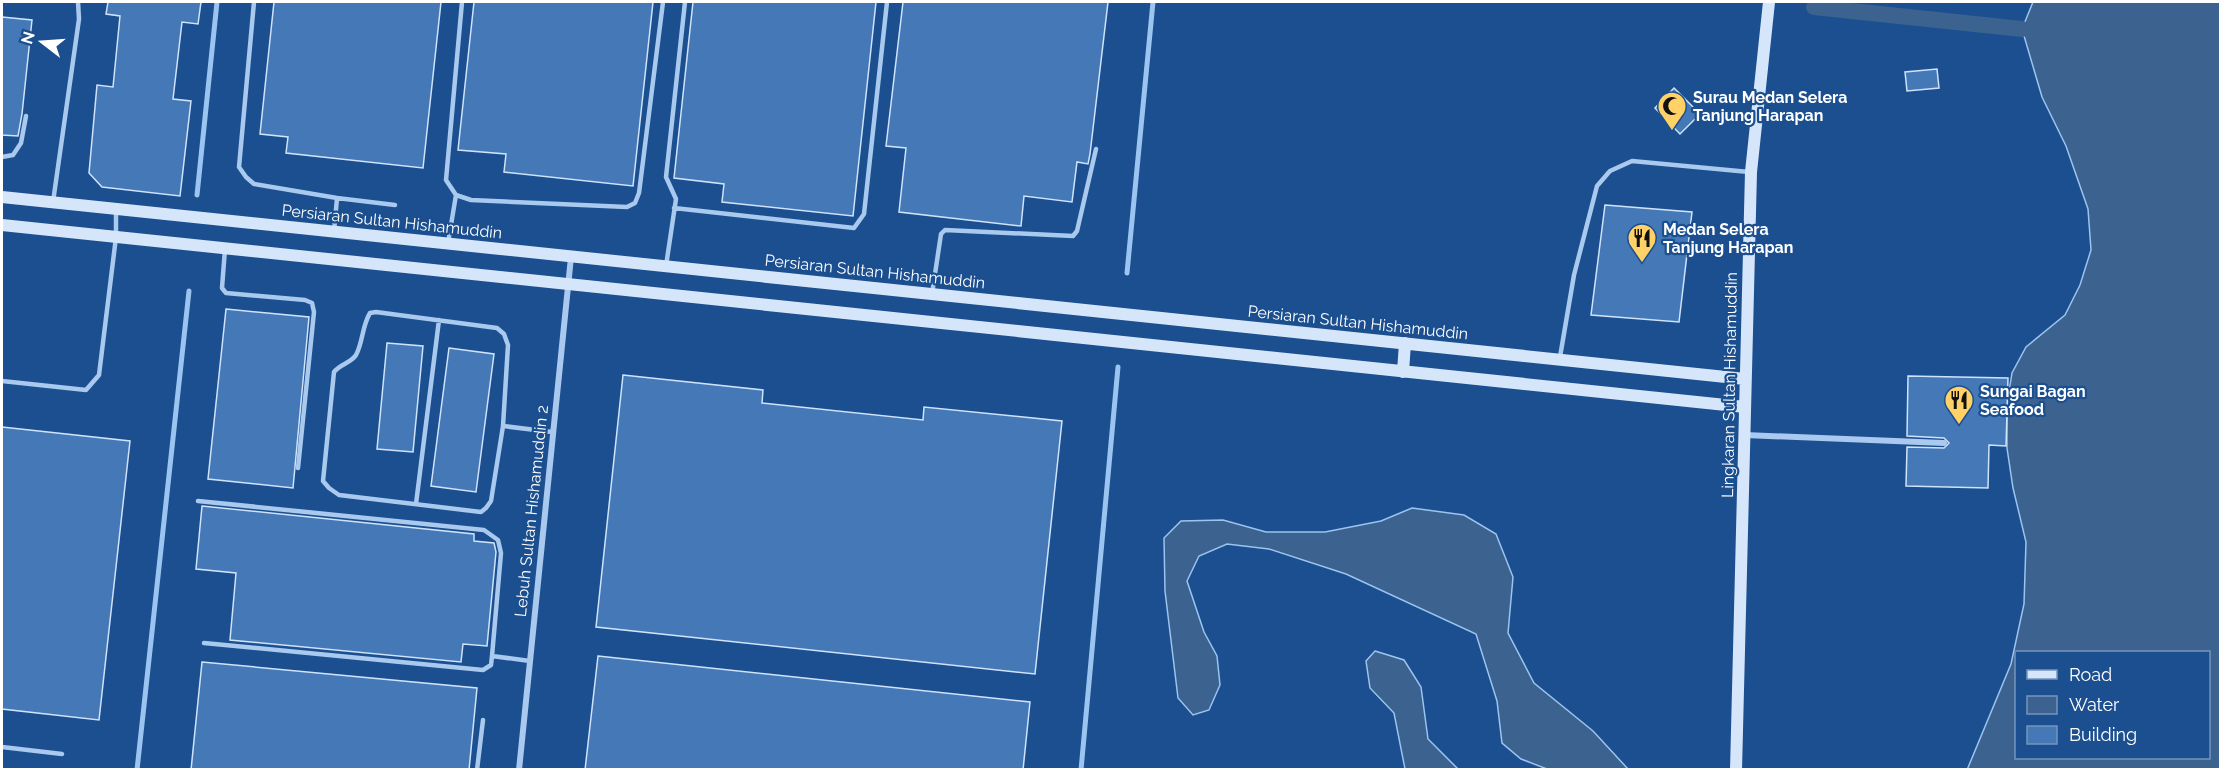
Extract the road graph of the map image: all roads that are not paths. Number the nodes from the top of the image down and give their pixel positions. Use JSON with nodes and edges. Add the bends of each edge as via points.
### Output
{"nodes":[{"id":1,"x":78,"y":2,"type":"edge"},
{"id":2,"x":254,"y":2,"type":"edge"},
{"id":3,"x":462,"y":2,"type":"edge"},
{"id":4,"x":663,"y":2,"type":"edge"},
{"id":5,"x":685,"y":2,"type":"edge"},
{"id":6,"x":887,"y":2,"type":"edge"},
{"id":7,"x":1768,"y":2,"type":"edge"},
{"id":8,"x":26,"y":116,"type":"dead end"},
{"id":9,"x":1096,"y":149,"type":"dead end"},
{"id":10,"x":2,"y":157,"type":"edge"},
{"id":11,"x":1751,"y":172,"type":"junction"},
{"id":12,"x":456,"y":195,"type":"junction"},
{"id":13,"x":2,"y":197,"type":"edge"},
{"id":14,"x":337,"y":198,"type":"junction"},
{"id":15,"x":53,"y":202,"type":"junction"},
{"id":16,"x":395,"y":205,"type":"dead end"},
{"id":17,"x":674,"y":208,"type":"junction"},
{"id":18,"x":116,"y":209,"type":"junction"},
{"id":19,"x":2,"y":225,"type":"edge"},
{"id":20,"x":334,"y":232,"type":"junction"},
{"id":21,"x":116,"y":237,"type":"junction"},
{"id":22,"x":448,"y":243,"type":"junction"},
{"id":23,"x":225,"y":249,"type":"junction"},
{"id":24,"x":571,"y":256,"type":"junction"},
{"id":25,"x":666,"y":266,"type":"junction"},
{"id":26,"x":567,"y":284,"type":"junction"},
{"id":27,"x":932,"y":294,"type":"junction"},
{"id":28,"x":439,"y":320,"type":"junction"},
{"id":29,"x":1405,"y":343,"type":"junction"},
{"id":30,"x":1560,"y":359,"type":"junction"},
{"id":31,"x":1403,"y":372,"type":"junction"},
{"id":32,"x":1745,"y":379,"type":"junction"},
{"id":33,"x":2,"y":381,"type":"edge"},
{"id":34,"x":1745,"y":407,"type":"junction"},
{"id":35,"x":502,"y":426,"type":"junction"},
{"id":36,"x":552,"y":432,"type":"junction"},
{"id":37,"x":1745,"y":435,"type":"junction"},
{"id":38,"x":1944,"y":443,"type":"dead end"},
{"id":39,"x":298,"y":468,"type":"dead end"},
{"id":40,"x":198,"y":501,"type":"dead end"},
{"id":41,"x":416,"y":504,"type":"junction"},
{"id":42,"x":204,"y":643,"type":"dead end"},
{"id":43,"x":492,"y":657,"type":"junction"},
{"id":44,"x":530,"y":661,"type":"junction"},
{"id":45,"x":483,"y":720,"type":"dead end"},
{"id":46,"x":2,"y":747,"type":"edge"},
{"id":47,"x":62,"y":754,"type":"dead end"},
{"id":48,"x":477,"y":770,"type":"edge"},
{"id":49,"x":519,"y":770,"type":"edge"},
{"id":50,"x":1736,"y":770,"type":"edge"}],
"edges":[{"from":1,"to":15,"type":"lane","via":[[79,19]]},
{"from":2,"to":14,"type":"lane","via":[[239,167],[254,184]]},
{"from":3,"to":12,"type":"lane","via":[[446,180]]},
{"from":4,"to":12,"type":"lane","via":[[635,203],[627,207],[471,200]]},
{"from":5,"to":17,"type":"lane","via":[[666,177],[676,199]]},
{"from":6,"to":17,"type":"lane","via":[[864,214],[854,228]]},
{"from":7,"to":11,"type":"street","name":"Lingkaran Sultan Hishamuddin"},
{"from":8,"to":10,"type":"lane","via":[[21,143],[13,155]]},
{"from":9,"to":27,"type":"lane","via":[[1073,236],[945,230],[941,234]]},
{"from":11,"to":30,"type":"lane","via":[[1632,161],[1610,171],[1597,186],[1574,275]]},
{"from":11,"to":32,"type":"street","name":"Lingkaran Sultan Hishamuddin"},
{"from":12,"to":22,"type":"lane"},
{"from":13,"to":15,"type":"street","name":"Persiaran Sultan Hishamuddin"},
{"from":14,"to":16,"type":"lane"},
{"from":14,"to":20,"type":"lane"},
{"from":15,"to":18,"type":"street","name":"Persiaran Sultan Hishamuddin"},
{"from":17,"to":25,"type":"lane"},
{"from":18,"to":20,"type":"street","name":"Persiaran Sultan Hishamuddin"},
{"from":18,"to":21,"type":"lane"},
{"from":19,"to":21,"type":"street"},
{"from":20,"to":22,"type":"street","name":"Persiaran Sultan Hishamuddin"},
{"from":21,"to":23,"type":"street"},
{"from":21,"to":33,"type":"lane","via":[[99,375],[86,390]]},
{"from":22,"to":24,"type":"street","name":"Persiaran Sultan Hishamuddin"},
{"from":23,"to":26,"type":"street"},
{"from":23,"to":39,"type":"lane","via":[[222,288],[226,293],[312,303]]},
{"from":24,"to":25,"type":"street","name":"Persiaran Sultan Hishamuddin"},
{"from":24,"to":26,"type":"street","name":"Lebuh Sultan Hishamuddin 2"},
{"from":25,"to":27,"type":"street","name":"Persiaran Sultan Hishamuddin"},
{"from":26,"to":31,"type":"street"},
{"from":26,"to":36,"type":"street","name":"Lebuh Sultan Hishamuddin 2"},
{"from":27,"to":29,"type":"street","name":"Persiaran Sultan Hishamuddin"},
{"from":28,"to":35,"type":"lane","via":[[497,328],[504,334],[508,345]]},
{"from":28,"to":41,"type":"lane"},
{"from":28,"to":41,"type":"lane","via":[[370,314],[357,353],[334,372],[323,481],[339,495]]},
{"from":29,"to":30,"type":"street","name":"Persiaran Sultan Hishamuddin"},
{"from":29,"to":31,"type":"street"},
{"from":30,"to":32,"type":"street","name":"Persiaran Sultan Hishamuddin"},
{"from":31,"to":34,"type":"street"},
{"from":32,"to":34,"type":"street","name":"Lingkaran Sultan Hishamuddin"},
{"from":34,"to":37,"type":"street","name":"Lingkaran Sultan Hishamuddin"},
{"from":35,"to":36,"type":"lane"},
{"from":35,"to":41,"type":"lane","via":[[486,508],[480,512]]},
{"from":36,"to":44,"type":"street","name":"Lebuh Sultan Hishamuddin 2"},
{"from":37,"to":38,"type":"street"},
{"from":37,"to":50,"type":"street","name":"Lingkaran Sultan Hishamuddin"},
{"from":40,"to":43,"type":"lane","via":[[484,530],[498,540],[501,553]]},
{"from":42,"to":43,"type":"lane","via":[[483,670],[491,665]]},
{"from":43,"to":44,"type":"lane"},
{"from":44,"to":49,"type":"street","name":"Lebuh Sultan Hishamuddin 2"},
{"from":45,"to":48,"type":"lane"},
{"from":46,"to":47,"type":"lane"}]}
